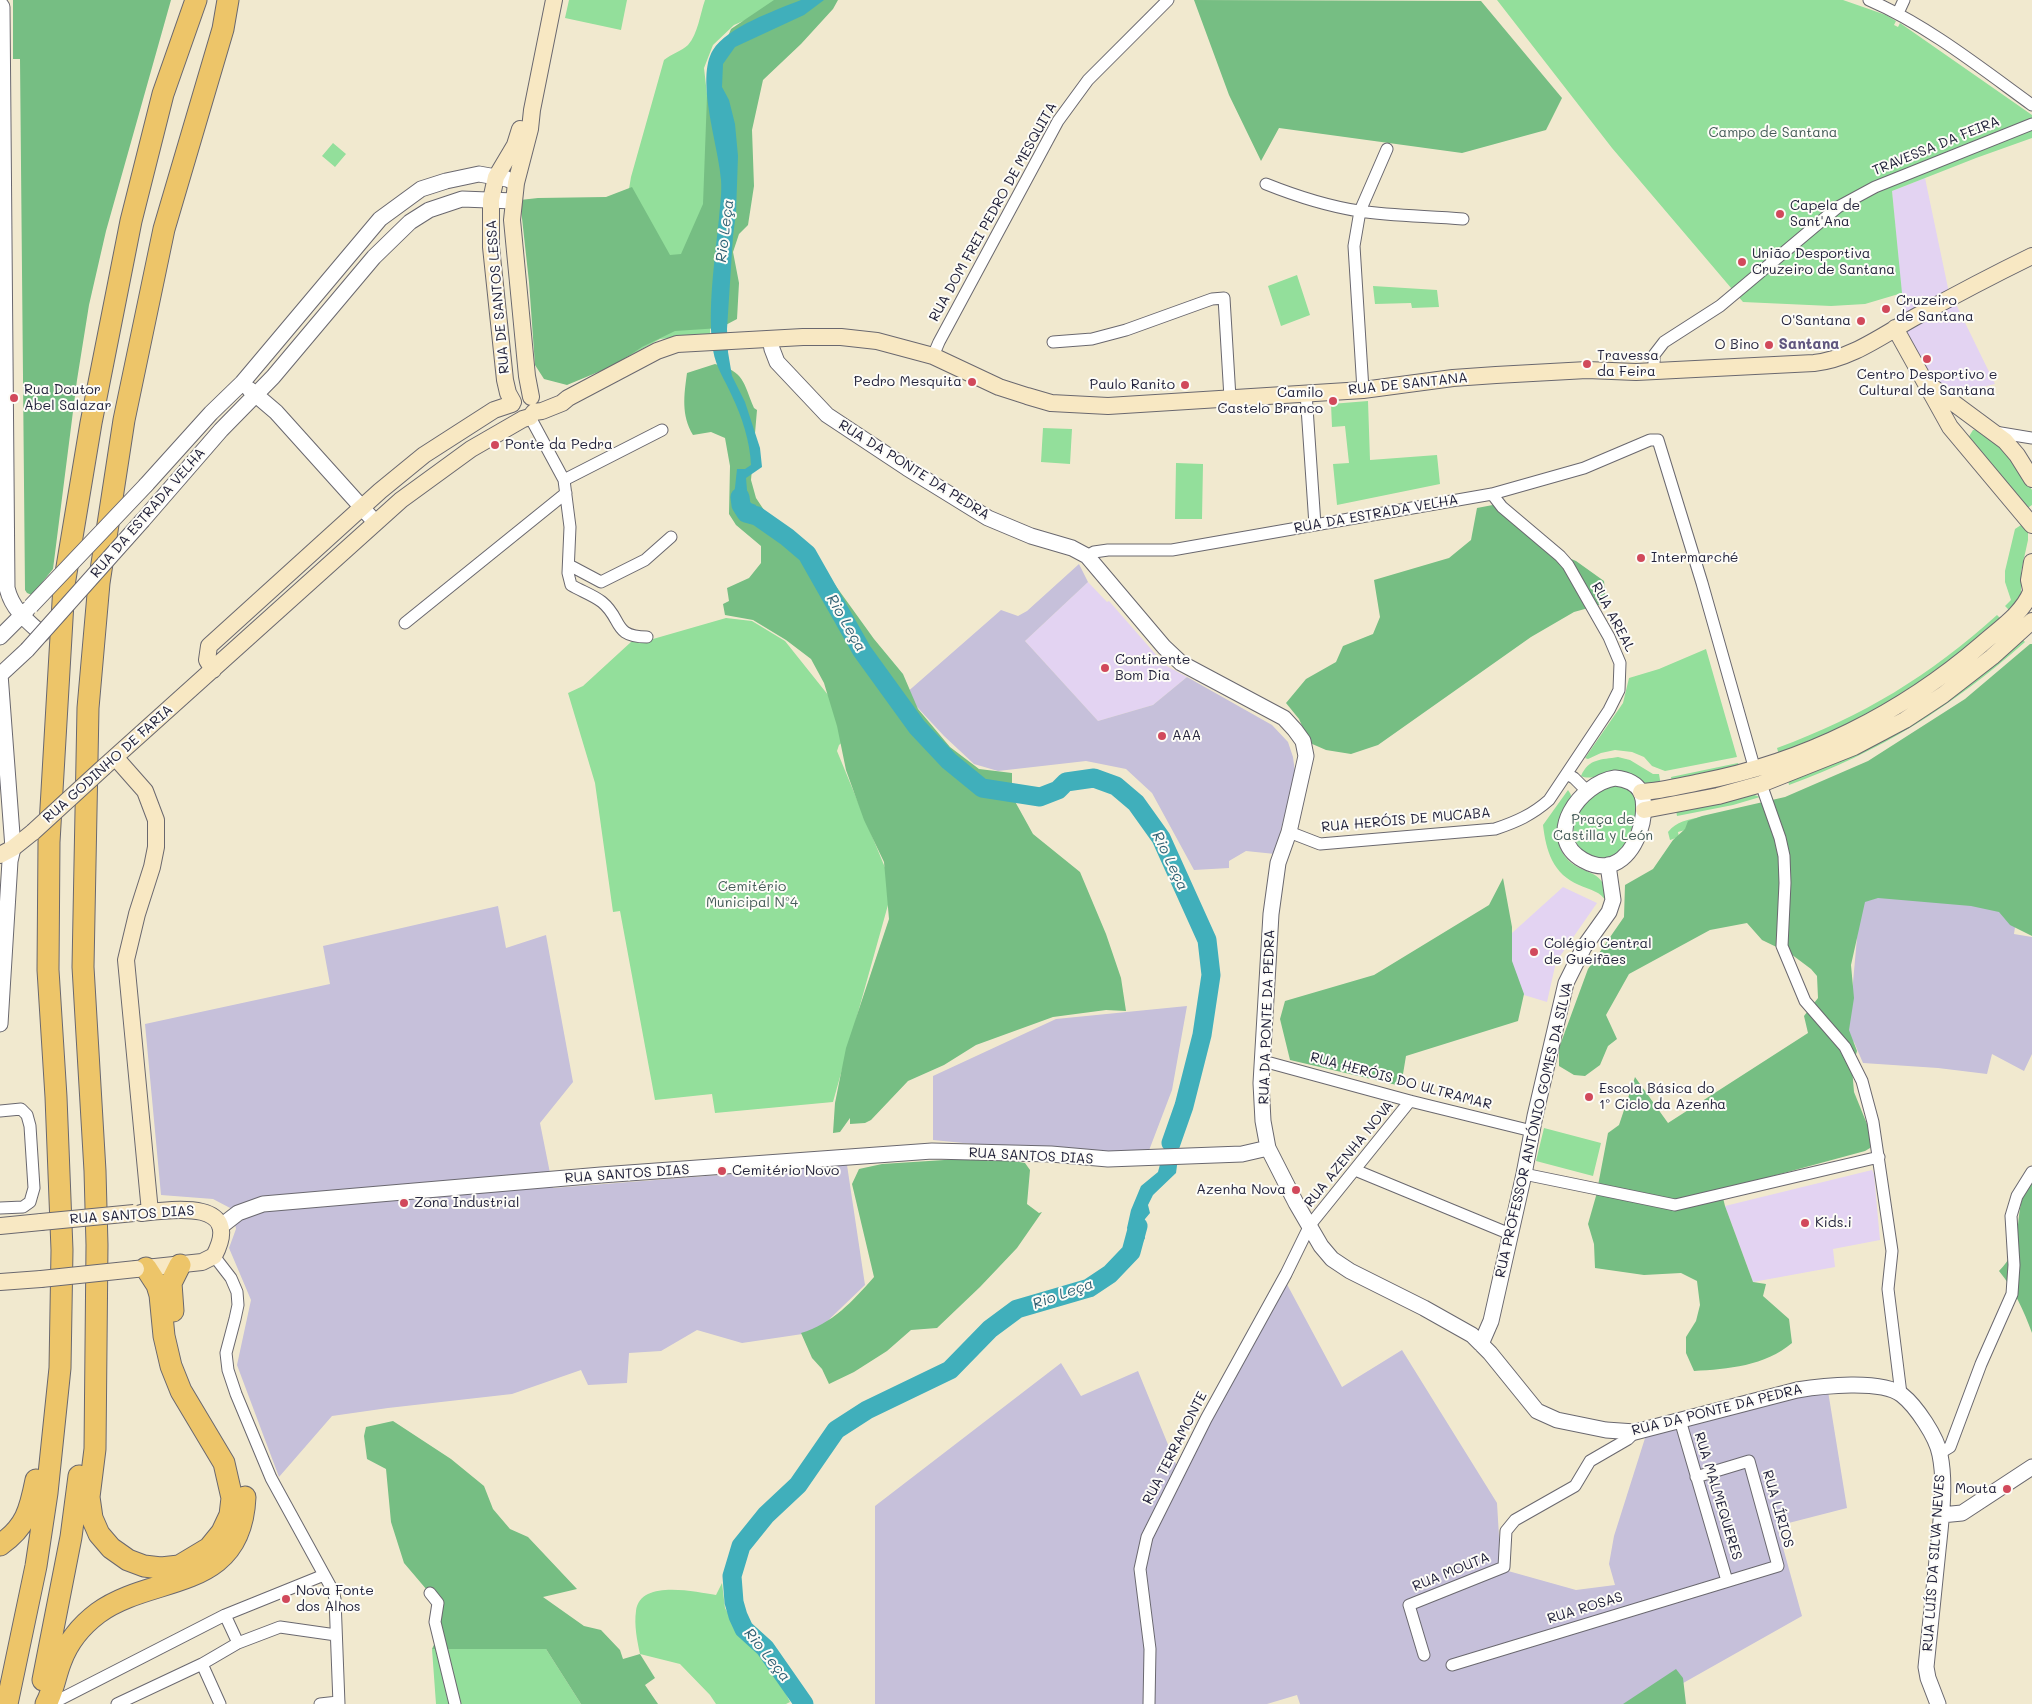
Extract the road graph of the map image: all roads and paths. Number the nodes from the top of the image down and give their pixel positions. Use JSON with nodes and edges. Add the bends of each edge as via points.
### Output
{"nodes":[{"id":1,"x":196,"y":0,"type":"edge"},
{"id":2,"x":228,"y":0,"type":"edge"},
{"id":3,"x":244,"y":0,"type":"edge"},
{"id":4,"x":554,"y":0,"type":"edge"},
{"id":5,"x":1168,"y":0,"type":"edge"},
{"id":6,"x":1869,"y":0,"type":"edge"},
{"id":7,"x":1904,"y":0,"type":"edge"},
{"id":8,"x":0,"y":4,"type":"edge"},
{"id":9,"x":1898,"y":13,"type":"junction"},
{"id":10,"x":223,"y":29,"type":"junction"},
{"id":11,"x":2032,"y":105,"type":"edge"},
{"id":12,"x":532,"y":110,"type":"junction"},
{"id":13,"x":2032,"y":124,"type":"edge"},
{"id":14,"x":1387,"y":149,"type":"dead end"},
{"id":15,"x":496,"y":177,"type":"junction"},
{"id":16,"x":516,"y":183,"type":"junction"},
{"id":17,"x":1266,"y":184,"type":"dead end"},
{"id":18,"x":2,"y":185,"type":"edge"},
{"id":19,"x":491,"y":200,"type":"junction"},
{"id":20,"x":514,"y":201,"type":"junction"},
{"id":21,"x":1360,"y":211,"type":"junction"},
{"id":22,"x":1463,"y":219,"type":"dead end"},
{"id":23,"x":2032,"y":256,"type":"edge"},
{"id":24,"x":342,"y":262,"type":"junction"},
{"id":25,"x":359,"y":276,"type":"junction"},
{"id":26,"x":1896,"y":328,"type":"junction"},
{"id":27,"x":770,"y":339,"type":"junction"},
{"id":28,"x":1053,"y":342,"type":"dead end"},
{"id":29,"x":933,"y":356,"type":"junction"},
{"id":30,"x":1654,"y":372,"type":"junction"},
{"id":31,"x":1919,"y":372,"type":"junction"},
{"id":32,"x":242,"y":383,"type":"junction"},
{"id":33,"x":1363,"y":390,"type":"junction"},
{"id":34,"x":1306,"y":393,"type":"junction"},
{"id":35,"x":256,"y":395,"type":"junction"},
{"id":36,"x":1230,"y":398,"type":"junction"},
{"id":37,"x":512,"y":403,"type":"junction"},
{"id":38,"x":530,"y":409,"type":"junction"},
{"id":39,"x":1988,"y":428,"type":"junction"},
{"id":40,"x":662,"y":430,"type":"dead end"},
{"id":41,"x":2031,"y":438,"type":"edge"},
{"id":42,"x":1962,"y":443,"type":"junction"},
{"id":43,"x":2015,"y":452,"type":"junction"},
{"id":44,"x":2032,"y":479,"type":"edge"},
{"id":45,"x":564,"y":480,"type":"junction"},
{"id":46,"x":566,"y":493,"type":"junction"},
{"id":47,"x":1492,"y":494,"type":"junction"},
{"id":48,"x":362,"y":506,"type":"junction"},
{"id":49,"x":375,"y":522,"type":"junction"},
{"id":50,"x":1315,"y":525,"type":"junction"},
{"id":51,"x":2032,"y":525,"type":"edge"},
{"id":52,"x":671,"y":537,"type":"dead end"},
{"id":53,"x":1087,"y":556,"type":"junction"},
{"id":54,"x":2032,"y":562,"type":"edge"},
{"id":55,"x":569,"y":565,"type":"junction"},
{"id":56,"x":2031,"y":593,"type":"edge"},
{"id":57,"x":27,"y":615,"type":"junction"},
{"id":58,"x":2032,"y":621,"type":"edge"},
{"id":59,"x":405,"y":623,"type":"dead end"},
{"id":60,"x":42,"y":634,"type":"junction"},
{"id":61,"x":0,"y":637,"type":"edge"},
{"id":62,"x":647,"y":637,"type":"dead end"},
{"id":63,"x":213,"y":670,"type":"junction"},
{"id":64,"x":0,"y":674,"type":"edge"},
{"id":65,"x":110,"y":762,"type":"junction"},
{"id":66,"x":1567,"y":774,"type":"junction"},
{"id":67,"x":1758,"y":777,"type":"junction"},
{"id":68,"x":1587,"y":791,"type":"junction"},
{"id":69,"x":1641,"y":792,"type":"junction"},
{"id":70,"x":1644,"y":810,"type":"junction"},
{"id":71,"x":1289,"y":832,"type":"junction"},
{"id":72,"x":7,"y":851,"type":"edge"},
{"id":73,"x":1608,"y":865,"type":"junction"},
{"id":74,"x":0,"y":1024,"type":"edge"},
{"id":75,"x":1263,"y":1061,"type":"junction"},
{"id":76,"x":1410,"y":1101,"type":"junction"},
{"id":77,"x":0,"y":1111,"type":"edge"},
{"id":78,"x":1532,"y":1131,"type":"junction"},
{"id":79,"x":1268,"y":1148,"type":"junction"},
{"id":80,"x":1879,"y":1157,"type":"junction"},
{"id":81,"x":1355,"y":1170,"type":"junction"},
{"id":82,"x":2032,"y":1172,"type":"edge"},
{"id":83,"x":1524,"y":1174,"type":"junction"},
{"id":84,"x":0,"y":1208,"type":"edge"},
{"id":85,"x":142,"y":1213,"type":"junction"},
{"id":86,"x":1310,"y":1226,"type":"junction"},
{"id":87,"x":5,"y":1227,"type":"edge"},
{"id":88,"x":220,"y":1227,"type":"junction"},
{"id":89,"x":1510,"y":1234,"type":"junction"},
{"id":90,"x":214,"y":1256,"type":"junction"},
{"id":91,"x":180,"y":1265,"type":"junction"},
{"id":92,"x":141,"y":1269,"type":"junction"},
{"id":93,"x":0,"y":1276,"type":"edge"},
{"id":94,"x":22,"y":1280,"type":"junction"},
{"id":95,"x":0,"y":1282,"type":"edge"},
{"id":96,"x":1481,"y":1344,"type":"junction"},
{"id":97,"x":95,"y":1362,"type":"junction"},
{"id":98,"x":1901,"y":1394,"type":"junction"},
{"id":99,"x":1680,"y":1420,"type":"junction"},
{"id":100,"x":54,"y":1422,"type":"junction"},
{"id":101,"x":1635,"y":1432,"type":"junction"},
{"id":102,"x":1940,"y":1453,"type":"junction"},
{"id":103,"x":2032,"y":1467,"type":"edge"},
{"id":104,"x":1696,"y":1477,"type":"junction"},
{"id":105,"x":1941,"y":1515,"type":"junction"},
{"id":106,"x":0,"y":1545,"type":"edge"},
{"id":107,"x":324,"y":1575,"type":"junction"},
{"id":108,"x":1727,"y":1580,"type":"junction"},
{"id":109,"x":430,"y":1593,"type":"dead end"},
{"id":110,"x":225,"y":1615,"type":"junction"},
{"id":111,"x":336,"y":1635,"type":"junction"},
{"id":112,"x":238,"y":1644,"type":"junction"},
{"id":113,"x":1424,"y":1655,"type":"dead end"},
{"id":114,"x":202,"y":1664,"type":"junction"},
{"id":115,"x":1452,"y":1665,"type":"dead end"},
{"id":116,"x":0,"y":1670,"type":"edge"},
{"id":117,"x":0,"y":1675,"type":"edge"},
{"id":118,"x":121,"y":1703,"type":"edge"},
{"id":119,"x":338,"y":1703,"type":"edge"},
{"id":120,"x":7,"y":1704,"type":"edge"},
{"id":121,"x":39,"y":1704,"type":"edge"},
{"id":122,"x":46,"y":1704,"type":"edge"},
{"id":123,"x":51,"y":1704,"type":"edge"},
{"id":124,"x":220,"y":1704,"type":"edge"},
{"id":125,"x":320,"y":1704,"type":"edge"},
{"id":126,"x":454,"y":1704,"type":"edge"},
{"id":127,"x":1149,"y":1704,"type":"edge"},
{"id":128,"x":1938,"y":1704,"type":"edge"}],
"edges":[{"from":1,"to":100,"type":"highway","via":[[163,94],[131,221],[91,423],[64,585],[48,862],[48,970],[62,1250],[60,1368]]},
{"from":2,"to":10,"type":"highway"},
{"from":3,"to":10,"type":"highway"},
{"from":4,"to":12,"type":"main road","name":"RUA DE SANTOS LESSA"},
{"from":5,"to":29,"type":"street","name":"RUA DOM FREI PEDRO DE MESQUITA","via":[[1088,80],[1058,121]]},
{"from":6,"to":9,"type":"street"},
{"from":7,"to":9,"type":"street"},
{"from":8,"to":18,"type":"street"},
{"from":9,"to":11,"type":"street"},
{"from":10,"to":97,"type":"highway","via":[[164,228],[124,420],[99,583],[88,708],[84,967],[95,1171]]},
{"from":12,"to":15,"type":"main road","name":"RUA DE SANTOS LESSA","via":[[523,121],[515,145]]},
{"from":12,"to":16,"type":"main road","name":"RUA DE SANTOS LESSA"},
{"from":13,"to":30,"type":"street","name":"TRAVESSA DA FEIRA","via":[[1875,186],[1838,207],[1736,293],[1664,342],[1654,355]]},
{"from":14,"to":21,"type":"street"},
{"from":15,"to":16,"type":"street","name":"RUA DA ESTRADA VELHA"},
{"from":15,"to":19,"type":"main road","name":"RUA DE SANTOS LESSA"},
{"from":15,"to":24,"type":"street","name":"RUA DA ESTRADA VELHA","via":[[479,174],[421,189],[380,219]]},
{"from":16,"to":20,"type":"main road","name":"RUA DE SANTOS LESSA"},
{"from":17,"to":21,"type":"street","via":[[1296,196]]},
{"from":18,"to":57,"type":"street","via":[[7,588],[9,599]]},
{"from":19,"to":20,"type":"street","name":"RUA DA ESTRADA VELHA"},
{"from":19,"to":25,"type":"street","name":"RUA DA ESTRADA VELHA","via":[[462,199],[429,210],[394,236]]},
{"from":19,"to":37,"type":"main road","name":"RUA DE SANTOS LESSA","via":[[491,247],[504,370]]},
{"from":20,"to":38,"type":"main road","name":"RUA DE SANTOS LESSA","via":[[513,240]]},
{"from":21,"to":22,"type":"street"},
{"from":21,"to":33,"type":"street","via":[[1354,246]]},
{"from":23,"to":26,"type":"main road","name":"RUA DE SANTANA"},
{"from":24,"to":25,"type":"street"},
{"from":24,"to":32,"type":"street","name":"RUA DA ESTRADA VELHA"},
{"from":25,"to":35,"type":"street","name":"RUA DA ESTRADA VELHA"},
{"from":26,"to":30,"type":"main road","name":"RUA DE SANTANA","via":[[1854,351],[1827,361]]},
{"from":26,"to":31,"type":"main road"},
{"from":27,"to":29,"type":"main road","name":"RUA DE SANTANA","via":[[860,339]]},
{"from":27,"to":38,"type":"main road","name":"RUA GODINHO DE FARIA","via":[[677,344],[657,351],[562,403],[542,411]]},
{"from":27,"to":53,"type":"street","name":"RUA DA PONTE DA PEDRA","via":[[777,362],[827,415],[988,518]]},
{"from":28,"to":36,"type":"street","via":[[1092,339],[1212,299],[1224,298]]},
{"from":29,"to":36,"type":"main road","name":"RUA DE SANTANA","via":[[1000,387],[1051,403],[1108,406]]},
{"from":30,"to":33,"type":"main road","name":"RUA DE SANTANA","via":[[1587,370],[1496,375]]},
{"from":31,"to":39,"type":"main road","via":[[1944,398]]},
{"from":31,"to":42,"type":"main road"},
{"from":32,"to":35,"type":"street"},
{"from":32,"to":57,"type":"street","name":"RUA DA ESTRADA VELHA","bridge":true},
{"from":33,"to":34,"type":"main road","name":"RUA DE SANTANA"},
{"from":34,"to":36,"type":"main road","name":"RUA DE SANTANA"},
{"from":34,"to":50,"type":"street"},
{"from":35,"to":48,"type":"street","via":[[276,412]]},
{"from":35,"to":60,"type":"street","name":"RUA DA ESTRADA VELHA","bridge":true,"via":[[221,430]]},
{"from":37,"to":38,"type":"main road","name":"RUA GODINHO DE FARIA","via":[[521,395]]},
{"from":37,"to":48,"type":"main road","name":"RUA GODINHO DE FARIA","via":[[494,410],[424,455]]},
{"from":38,"to":45,"type":"street"},
{"from":38,"to":49,"type":"main road","name":"RUA GODINHO DE FARIA","via":[[440,470]]},
{"from":39,"to":41,"type":"street"},
{"from":39,"to":42,"type":"main road","via":[[1975,424],[1967,429]]},
{"from":39,"to":43,"type":"main road"},
{"from":40,"to":45,"type":"street"},
{"from":41,"to":43,"type":"street","via":[[2018,442]]},
{"from":42,"to":51,"type":"main road"},
{"from":43,"to":44,"type":"main road"},
{"from":45,"to":46,"type":"street"},
{"from":46,"to":55,"type":"street","via":[[570,527]]},
{"from":46,"to":59,"type":"street"},
{"from":47,"to":50,"type":"street","name":"RUA DA ESTRADA VELHA"},
{"from":47,"to":66,"type":"street","name":"RUA AREAL","via":[[1568,565],[1609,636],[1620,664],[1618,690],[1609,710]]},
{"from":47,"to":67,"type":"street","name":"RUA DA ESTRADA VELHA","via":[[1584,468],[1650,440],[1658,440]]},
{"from":48,"to":49,"type":"street"},
{"from":48,"to":63,"type":"main road","name":"RUA GODINHO DE FARIA","via":[[209,646],[207,660]]},
{"from":49,"to":63,"type":"main road","name":"RUA GODINHO DE FARIA"},
{"from":50,"to":53,"type":"street","name":"RUA DA ESTRADA VELHA","via":[[1172,550],[1108,550]]},
{"from":52,"to":55,"type":"street","via":[[645,560],[601,582]]},
{"from":53,"to":71,"type":"street","name":"RUA DA PONTE DA PEDRA","via":[[1181,663],[1284,718],[1295,730],[1303,741],[1306,756]]},
{"from":54,"to":56,"type":"main road"},
{"from":55,"to":62,"type":"street","via":[[571,584],[608,607],[625,634]]},
{"from":56,"to":67,"type":"main road","via":[[2011,620],[1913,696],[1843,735],[1776,764]]},
{"from":57,"to":60,"type":"street"},
{"from":57,"to":61,"type":"street","name":"RUA DA ESTRADA VELHA"},
{"from":58,"to":67,"type":"main road","via":[[1966,678],[1905,720],[1830,758]]},
{"from":60,"to":64,"type":"street","name":"RUA DA ESTRADA VELHA","bridge":true},
{"from":63,"to":65,"type":"main road","name":"RUA GODINHO DE FARIA"},
{"from":64,"to":72,"type":"street"},
{"from":65,"to":72,"type":"main road","name":"RUA GODINHO DE FARIA","bridge":true,"via":[[33,832]]},
{"from":65,"to":85,"type":"main road","via":[[145,791],[156,820],[152,867],[126,960]]},
{"from":66,"to":68,"type":"street"},
{"from":66,"to":71,"type":"street","name":"RUA HERÓIS DE MUCABA","via":[[1537,811],[1495,829],[1320,844]]},
{"from":67,"to":69,"type":"main road"},
{"from":67,"to":70,"type":"main road","via":[[1718,796]]},
{"from":67,"to":80,"type":"street","via":[[1784,856],[1782,946],[1805,1001],[1845,1047],[1862,1081]]},
{"from":68,"to":69,"type":"street","via":[[1598,782],[1616,778],[1629,781]]},
{"from":68,"to":73,"type":"street","via":[[1570,811],[1565,824],[1566,839],[1582,860]]},
{"from":69,"to":70,"type":"street"},
{"from":70,"to":73,"type":"street","via":[[1639,834],[1631,850]]},
{"from":71,"to":75,"type":"street","name":"RUA DA PONTE DA PEDRA","via":[[1278,864],[1271,914]]},
{"from":72,"to":74,"type":"street","via":[[10,861]]},
{"from":73,"to":78,"type":"street","name":"RUA PROFESSOR ANTÓNIO GOMES DA SILVA","via":[[1613,900],[1566,983]]},
{"from":75,"to":76,"type":"street","name":"RUA HERÓIS DO ULTRAMAR"},
{"from":75,"to":79,"type":"street","name":"RUA DA PONTE DA PEDRA","via":[[1263,1121]]},
{"from":76,"to":78,"type":"street","name":"RUA HERÓIS DO ULTRAMAR"},
{"from":76,"to":81,"type":"street","name":"RUA AZENHA NOVA"},
{"from":77,"to":84,"type":"street","via":[[21,1109],[27,1115],[34,1188],[30,1202],[23,1207]]},
{"from":78,"to":83,"type":"street","name":"RUA PROFESSOR ANTÓNIO GOMES DA SILVA"},
{"from":79,"to":86,"type":"street","name":"RUA DA PONTE DA PEDRA"},
{"from":79,"to":88,"type":"street","name":"RUA SANTOS DIAS","via":[[1242,1154],[1108,1159],[1051,1154],[932,1152],[601,1175],[263,1204],[238,1213]]},
{"from":80,"to":83,"type":"street","via":[[1675,1206]]},
{"from":80,"to":98,"type":"street","via":[[1892,1251],[1888,1290]]},
{"from":81,"to":86,"type":"street","name":"RUA AZENHA NOVA"},
{"from":81,"to":89,"type":"street"},
{"from":82,"to":102,"type":"street","via":[[2017,1196],[2011,1216],[2012,1294],[1950,1447]]},
{"from":83,"to":89,"type":"street","name":"RUA PROFESSOR ANTÓNIO GOMES DA SILVA"},
{"from":85,"to":87,"type":"main road","name":"RUA SANTOS DIAS","bridge":true},
{"from":85,"to":88,"type":"main road","name":"RUA SANTOS DIAS","via":[[203,1211],[212,1215]]},
{"from":86,"to":96,"type":"street","name":"RUA DA PONTE DA PEDRA","via":[[1332,1259],[1455,1325]]},
{"from":86,"to":127,"type":"street","name":"RUA TERRAMONTE","via":[[1206,1419],[1147,1537],[1140,1569],[1150,1649]]},
{"from":88,"to":90,"type":"main road","via":[[221,1239]]},
{"from":89,"to":96,"type":"street","name":"RUA PROFESSOR ANTÓNIO GOMES DA SILVA","via":[[1491,1321]]},
{"from":90,"to":91,"type":"main road","via":[[202,1262]]},
{"from":90,"to":107,"type":"street","via":[[237,1292],[238,1305],[226,1353],[228,1370],[271,1478]]},
{"from":91,"to":92,"type":"main road"},
{"from":91,"to":122,"type":"highway","via":[[171,1283],[178,1345],[187,1376],[200,1403],[240,1468],[245,1493],[239,1532],[230,1547],[201,1571],[179,1582],[115,1603],[98,1614],[74,1637],[61,1661]]},
{"from":92,"to":94,"type":"main road","bridge":true},
{"from":92,"to":97,"type":"highway","via":[[156,1285],[160,1295],[164,1336],[181,1391],[224,1463],[230,1482],[230,1515],[222,1532],[209,1548],[179,1566],[161,1568],[128,1560],[111,1548],[99,1534],[92,1518],[89,1497],[94,1449]]},
{"from":93,"to":94,"type":"main road"},
{"from":94,"to":95,"type":"main road"},
{"from":96,"to":101,"type":"street","name":"RUA DA PONTE DA PEDRA","via":[[1537,1411],[1556,1420]]},
{"from":97,"to":121,"type":"highway","via":[[71,1537]]},
{"from":98,"to":99,"type":"street","name":"RUA DA PONTE DA PEDRA","via":[[1854,1384],[1819,1386]]},
{"from":98,"to":102,"type":"street","via":[[1928,1425]]},
{"from":99,"to":101,"type":"street","name":"RUA DA PONTE DA PEDRA"},
{"from":99,"to":104,"type":"street","name":"RUA MALMEQUERES"},
{"from":100,"to":106,"type":"highway","via":[[42,1444],[30,1507],[22,1525]]},
{"from":100,"to":120,"type":"highway","via":[[36,1566]]},
{"from":101,"to":113,"type":"street","name":"RUA MOUTA","via":[[1590,1461],[1575,1486],[1515,1520],[1506,1531],[1504,1567],[1410,1605]]},
{"from":102,"to":105,"type":"street","name":"RUA LUÍS DA SILVA NEVES"},
{"from":103,"to":105,"type":"street","via":[[1962,1513]]},
{"from":104,"to":108,"type":"street","name":"RUA MALMEQUERES"},
{"from":104,"to":108,"type":"street","name":"RUA LÍRIOS","via":[[1749,1461],[1778,1566]]},
{"from":105,"to":128,"type":"street","name":"RUA LUÍS DA SILVA NEVES","via":[[1926,1668]]},
{"from":107,"to":110,"type":"street"},
{"from":107,"to":111,"type":"street","via":[[335,1599]]},
{"from":108,"to":115,"type":"street","name":"RUA ROSAS"},
{"from":109,"to":126,"type":"street","via":[[438,1603],[435,1622]]},
{"from":110,"to":112,"type":"street"},
{"from":110,"to":123,"type":"street"},
{"from":111,"to":112,"type":"street","via":[[280,1627]]},
{"from":111,"to":119,"type":"street"},
{"from":112,"to":114,"type":"street"},
{"from":114,"to":118,"type":"street"},
{"from":114,"to":124,"type":"street"},
{"from":116,"to":117,"type":"highway"},
{"from":119,"to":125,"type":"street"}]}
